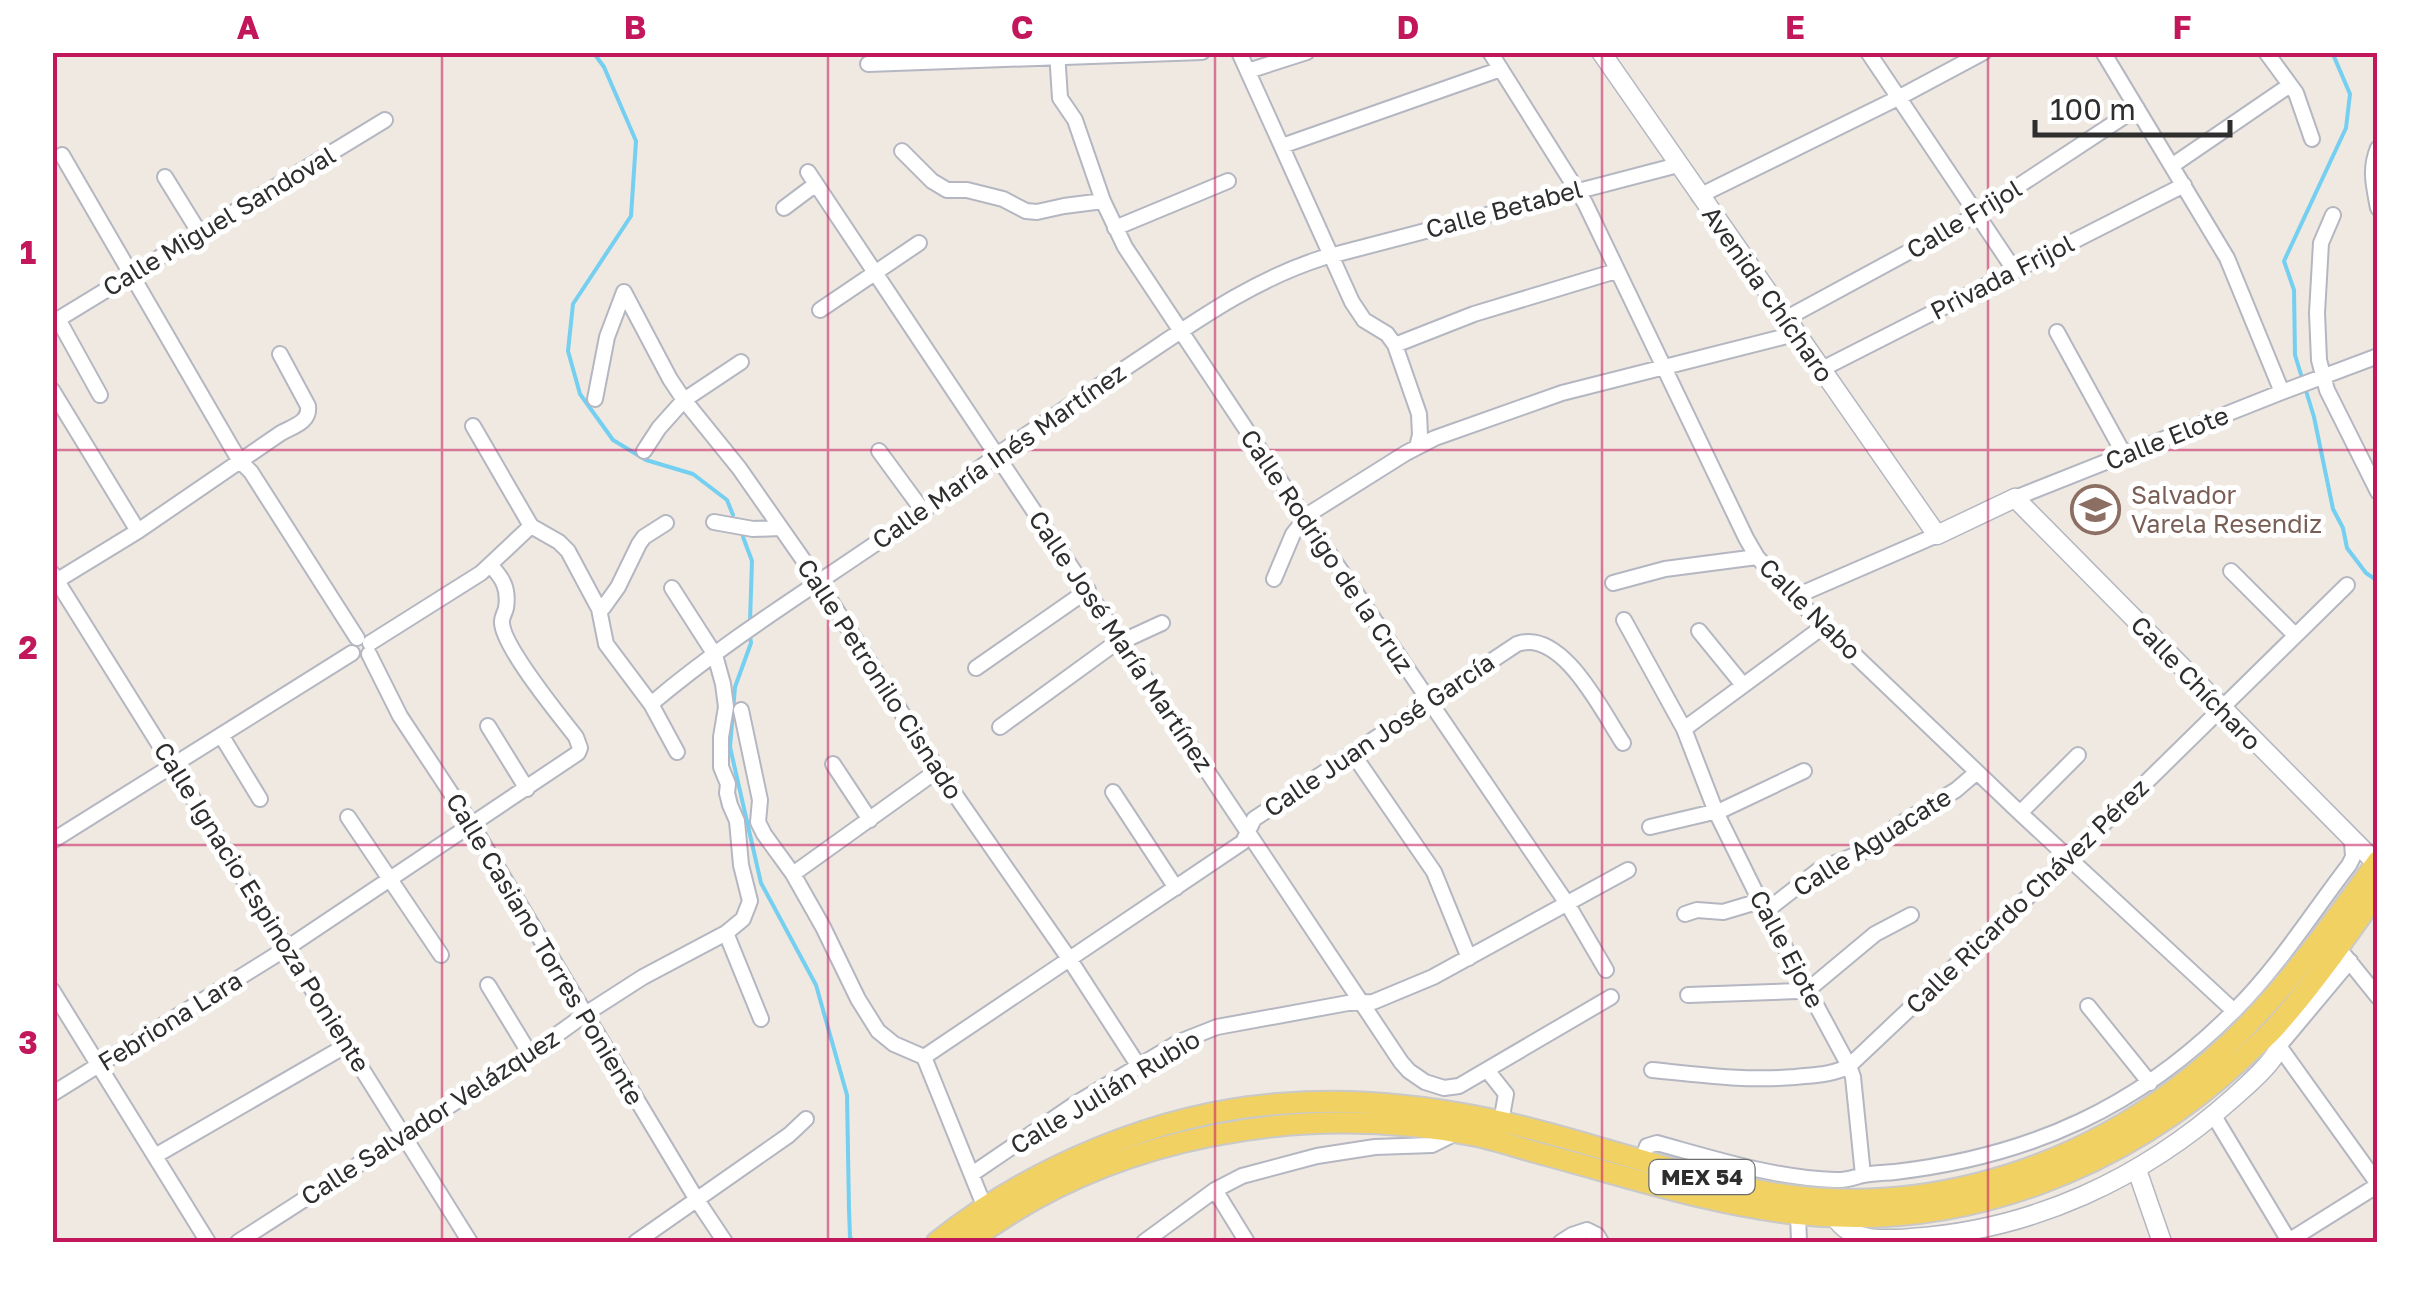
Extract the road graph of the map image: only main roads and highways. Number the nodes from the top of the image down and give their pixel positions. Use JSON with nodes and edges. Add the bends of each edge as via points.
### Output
{"nodes":[{"id":1,"x":2377,"y":863,"type":"edge"},
{"id":2,"x":2378,"y":892,"type":"edge"},
{"id":3,"x":1454,"y":1122,"type":"junction"},
{"id":4,"x":989,"y":1226,"type":"edge"},
{"id":5,"x":938,"y":1242,"type":"edge"},
{"id":6,"x":968,"y":1242,"type":"edge"}],
"edges":[{"from":1,"to":3,"type":"main road","number":"MEX 54","via":[[2248,1026],[2172,1092],[2096,1139],[2010,1176],[1924,1195],[1830,1199],[1642,1161],[1501,1122]]},
{"from":2,"to":3,"type":"main road","number":"MEX 54","via":[[2343,955],[2278,1025],[2182,1109],[2063,1176],[1956,1208],[1798,1214],[1712,1199],[1492,1140]]},
{"from":3,"to":4,"type":"main road","number":"MEX 54","via":[[1386,1104],[1314,1102],[1222,1112],[1142,1133],[1034,1178]]},
{"from":4,"to":5,"type":"main road","number":"MEX 54"},
{"from":4,"to":6,"type":"main road","number":"MEX 54"}]}
